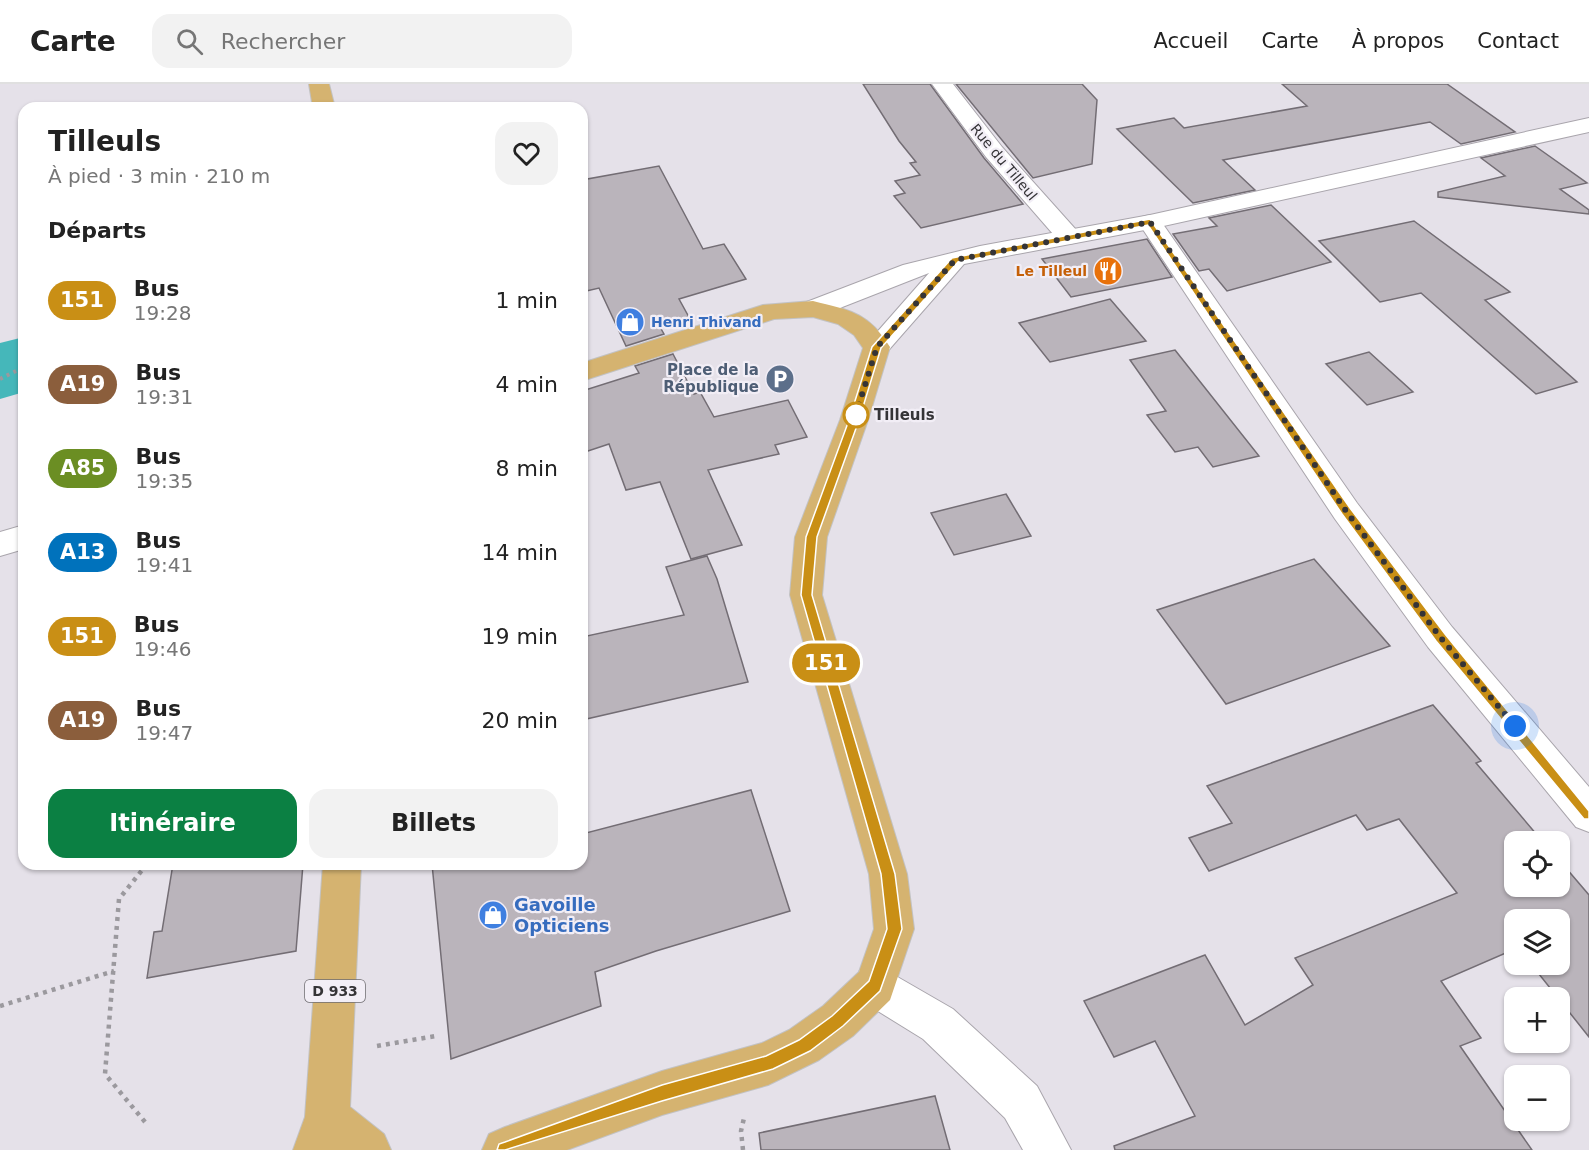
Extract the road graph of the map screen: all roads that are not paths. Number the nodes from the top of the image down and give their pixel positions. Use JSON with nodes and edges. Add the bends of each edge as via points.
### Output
{"nodes":[{"id":1,"x":319,"y":84,"type":"edge"},
{"id":2,"x":942,"y":84,"type":"edge"},
{"id":3,"x":323,"y":102,"type":"edge"},
{"id":4,"x":1589,"y":125,"type":"edge"},
{"id":5,"x":1150,"y":222,"type":"junction"},
{"id":6,"x":1069,"y":237,"type":"junction"},
{"id":7,"x":955,"y":260,"type":"junction"},
{"id":8,"x":813,"y":309,"type":"junction"},
{"id":9,"x":877,"y":347,"type":"junction"},
{"id":10,"x":588,"y":370,"type":"edge"},
{"id":11,"x":18,"y":539,"type":"edge"},
{"id":12,"x":0,"y":544,"type":"edge"},
{"id":13,"x":1589,"y":815,"type":"edge"},
{"id":14,"x":342,"y":870,"type":"edge"},
{"id":15,"x":875,"y":985,"type":"junction"},
{"id":16,"x":322,"y":1133,"type":"edge"},
{"id":17,"x":368,"y":1150,"type":"edge"},
{"id":18,"x":505,"y":1150,"type":"edge"},
{"id":19,"x":1048,"y":1150,"type":"edge"}],
"edges":[{"from":1,"to":3,"type":"main road"},
{"from":2,"to":6,"type":"street","name":"Rue du Tilleul","via":[[994,152]]},
{"from":4,"to":5,"type":"street"},
{"from":5,"to":6,"type":"street"},
{"from":5,"to":13,"type":"street","via":[[1346,511],[1440,637]]},
{"from":6,"to":7,"type":"street"},
{"from":7,"to":8,"type":"street","via":[[912,270]]},
{"from":7,"to":9,"type":"street"},
{"from":8,"to":9,"type":"main road","via":[[847,318]]},
{"from":8,"to":10,"type":"main road","via":[[772,311]]},
{"from":9,"to":15,"type":"main road","via":[[812,537],[806,595],[888,874],[894,929]]},
{"from":11,"to":12,"type":"street"},
{"from":14,"to":16,"type":"main road","number":"D 933"},
{"from":15,"to":18,"type":"main road","via":[[838,1021],[804,1045],[768,1063],[662,1093]]},
{"from":15,"to":19,"type":"street","via":[[938,1024],[1021,1102]]},
{"from":16,"to":17,"type":"main road"}]}
